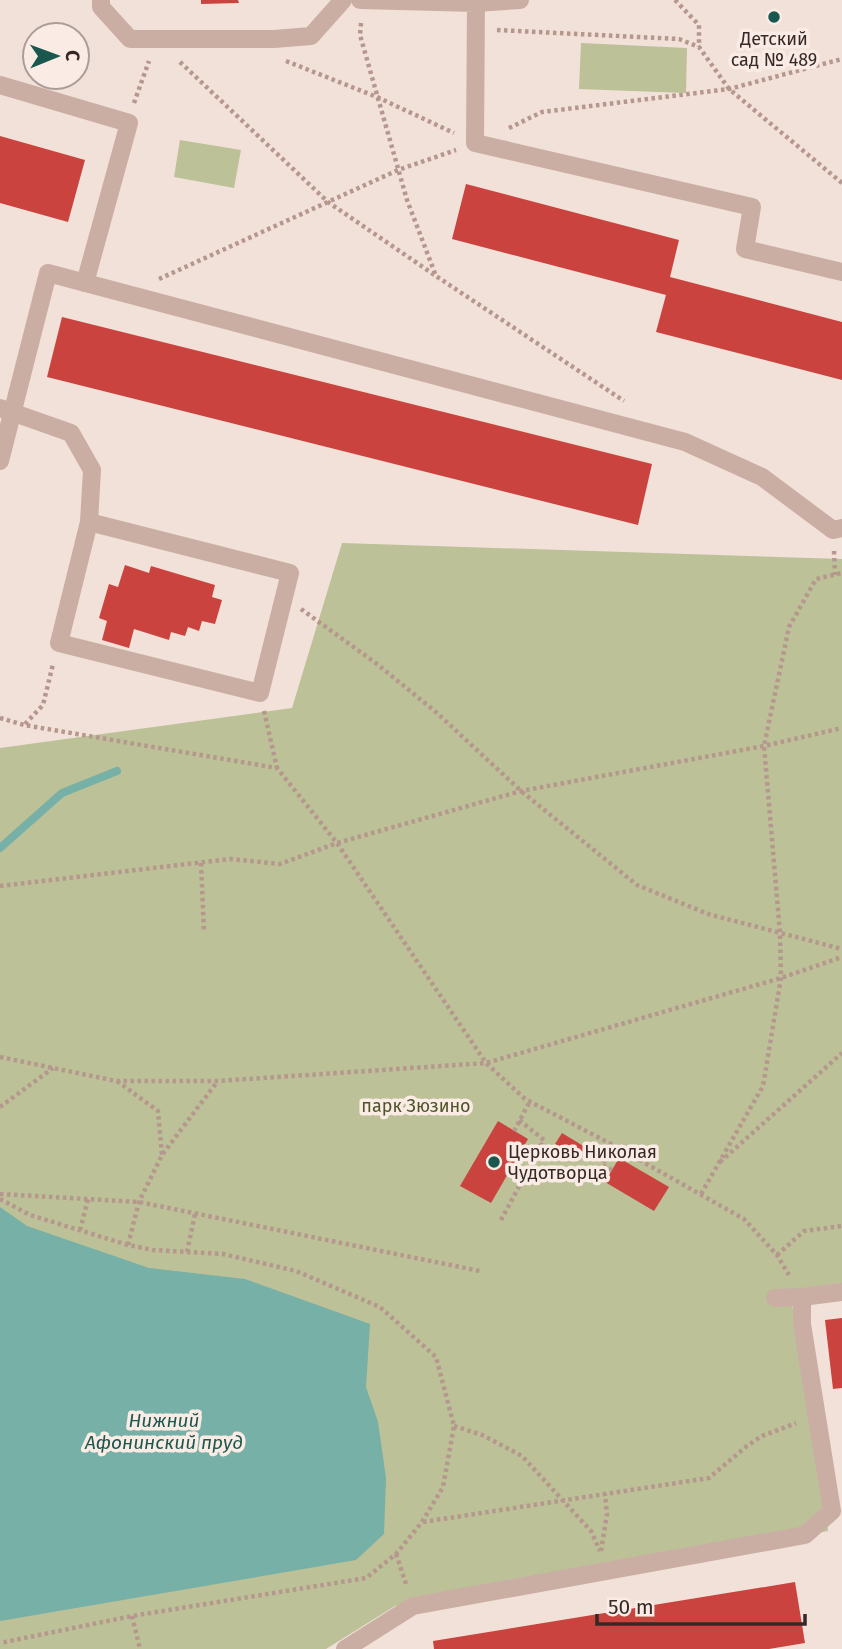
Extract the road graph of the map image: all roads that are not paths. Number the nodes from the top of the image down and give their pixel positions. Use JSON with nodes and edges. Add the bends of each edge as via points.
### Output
{"nodes":[{"id":1,"x":101,"y":0,"type":"edge"},
{"id":2,"x":343,"y":0,"type":"edge"},
{"id":3,"x":361,"y":0,"type":"edge"},
{"id":4,"x":520,"y":0,"type":"edge"},
{"id":5,"x":476,"y":3,"type":"junction"},
{"id":6,"x":0,"y":85,"type":"edge"},
{"id":7,"x":842,"y":272,"type":"edge"},
{"id":8,"x":85,"y":283,"type":"junction"},
{"id":9,"x":6,"y":410,"type":"edge"},
{"id":10,"x":0,"y":461,"type":"edge"},
{"id":11,"x":89,"y":522,"type":"junction"},
{"id":12,"x":842,"y":528,"type":"edge"},
{"id":13,"x":842,"y":1292,"type":"edge"},
{"id":14,"x":802,"y":1297,"type":"junction"},
{"id":15,"x":775,"y":1298,"type":"dead end"},
{"id":16,"x":837,"y":1511,"type":"edge"},
{"id":17,"x":345,"y":1649,"type":"edge"}],
"edges":[{"from":1,"to":2,"type":"lane","via":[[101,7],[130,38],[274,39],[311,36]]},
{"from":3,"to":5,"type":"lane"},
{"from":4,"to":5,"type":"lane"},
{"from":5,"to":7,"type":"lane","via":[[475,144],[752,207],[745,249]]},
{"from":6,"to":8,"type":"lane","via":[[129,122]]},
{"from":8,"to":9,"type":"lane","via":[[48,273]]},
{"from":8,"to":12,"type":"lane","via":[[685,442],[762,477],[832,530]]},
{"from":9,"to":10,"type":"lane"},
{"from":9,"to":11,"type":"lane","via":[[71,432],[92,470]]},
{"from":11,"to":11,"type":"lane","via":[[290,573],[260,693],[59,643]]},
{"from":13,"to":14,"type":"lane"},
{"from":14,"to":15,"type":"lane"},
{"from":14,"to":16,"type":"lane","via":[[802,1324]]},
{"from":16,"to":17,"type":"lane","via":[[805,1535],[413,1606]]}]}
